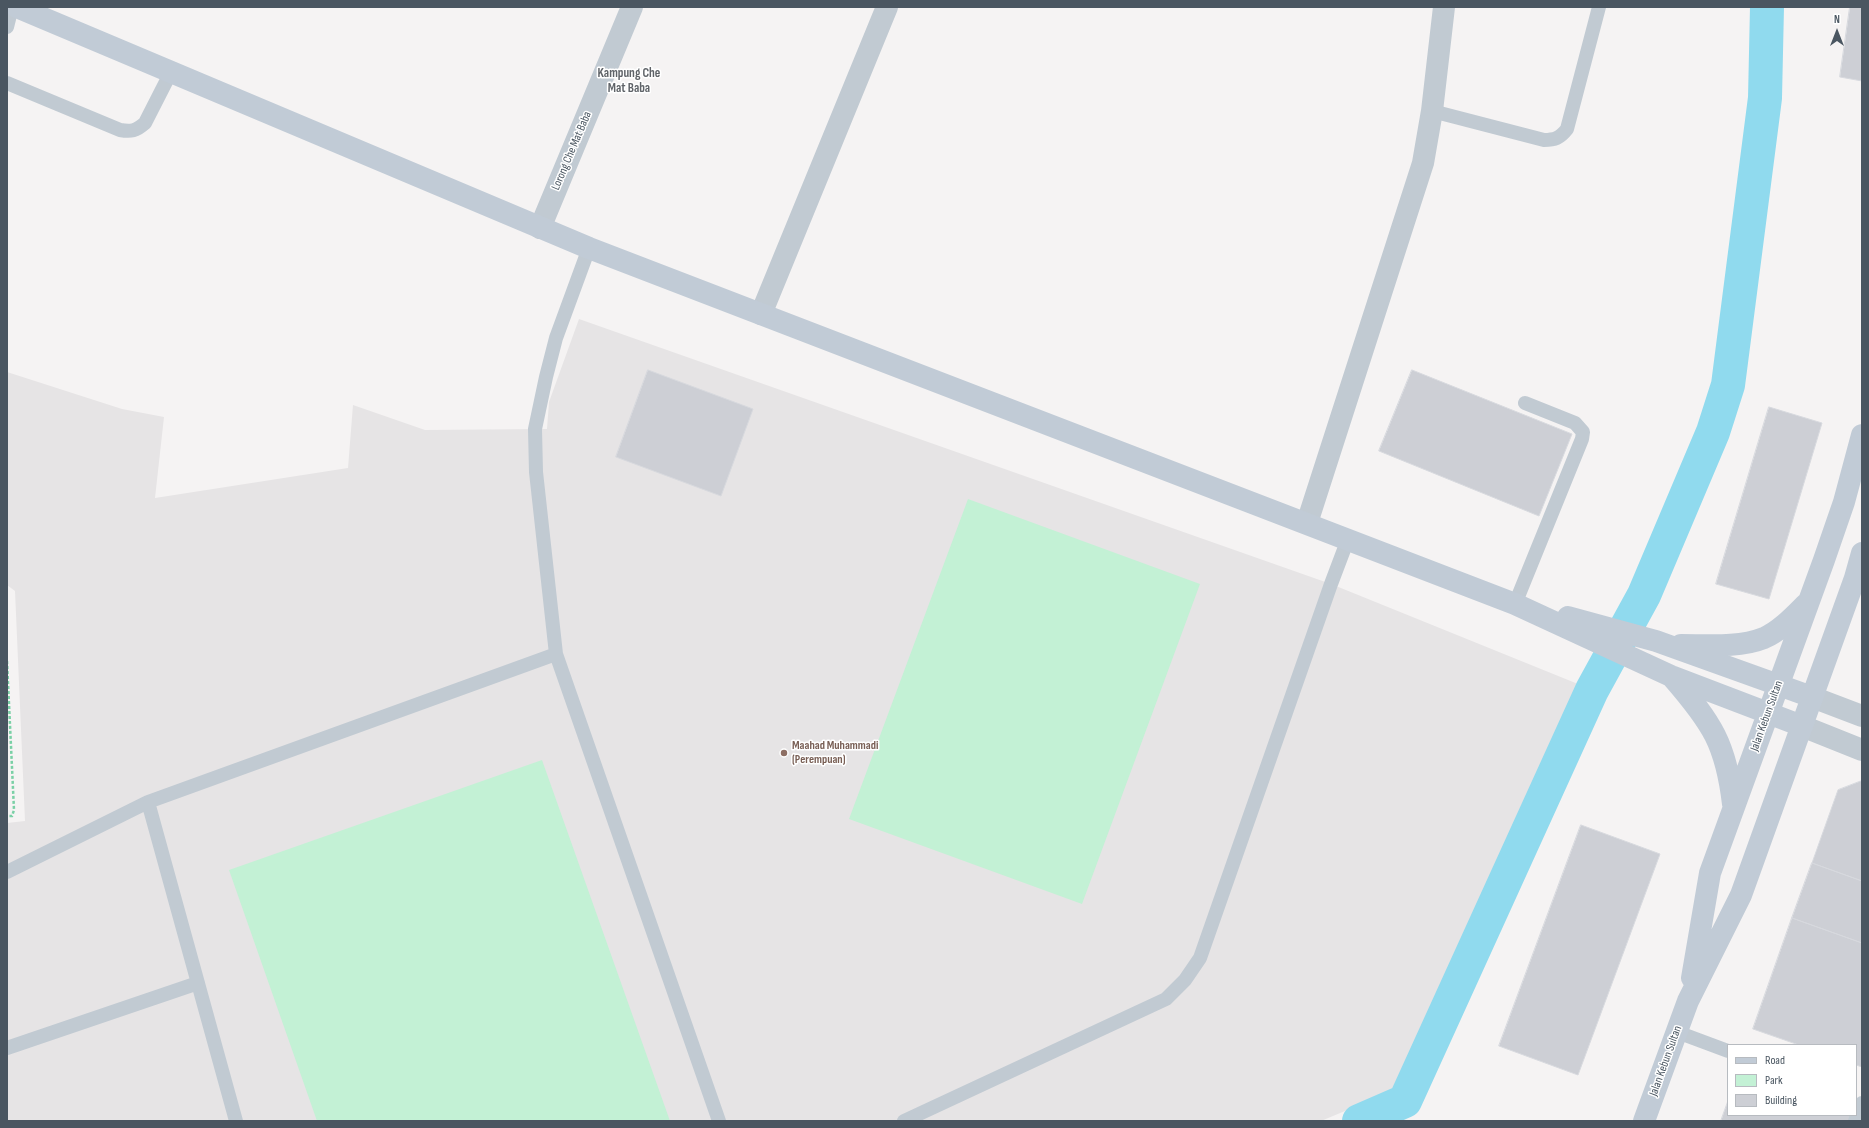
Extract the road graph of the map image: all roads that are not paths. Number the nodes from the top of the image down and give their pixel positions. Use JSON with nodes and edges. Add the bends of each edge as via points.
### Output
{"nodes":[{"id":1,"x":12,"y":7,"type":"edge"},
{"id":2,"x":16,"y":7,"type":"edge"},
{"id":3,"x":632,"y":7,"type":"edge"},
{"id":4,"x":887,"y":7,"type":"edge"},
{"id":5,"x":1444,"y":7,"type":"edge"},
{"id":6,"x":1599,"y":7,"type":"edge"},
{"id":7,"x":7,"y":28,"type":"edge"},
{"id":8,"x":171,"y":72,"type":"junction"},
{"id":9,"x":7,"y":83,"type":"edge"},
{"id":10,"x":1432,"y":111,"type":"junction"},
{"id":11,"x":540,"y":228,"type":"junction"},
{"id":12,"x":589,"y":248,"type":"junction"},
{"id":13,"x":761,"y":314,"type":"junction"},
{"id":14,"x":1525,"y":403,"type":"dead end"},
{"id":15,"x":1862,"y":435,"type":"edge"},
{"id":16,"x":1307,"y":523,"type":"junction"},
{"id":17,"x":1348,"y":539,"type":"junction"},
{"id":18,"x":1862,"y":553,"type":"edge"},
{"id":19,"x":1809,"y":602,"type":"junction"},
{"id":20,"x":1515,"y":604,"type":"junction"},
{"id":21,"x":1576,"y":626,"type":"junction"},
{"id":22,"x":1661,"y":643,"type":"junction"},
{"id":23,"x":556,"y":654,"type":"junction"},
{"id":24,"x":1671,"y":676,"type":"junction"},
{"id":25,"x":1778,"y":685,"type":"junction"},
{"id":26,"x":1812,"y":697,"type":"junction"},
{"id":27,"x":1768,"y":714,"type":"junction"},
{"id":28,"x":1862,"y":716,"type":"edge"},
{"id":29,"x":1802,"y":726,"type":"junction"},
{"id":30,"x":1862,"y":750,"type":"edge"},
{"id":31,"x":148,"y":802,"type":"junction"},
{"id":32,"x":1733,"y":808,"type":"junction"},
{"id":33,"x":7,"y":872,"type":"edge"},
{"id":34,"x":198,"y":983,"type":"junction"},
{"id":35,"x":1688,"y":1001,"type":"junction"},
{"id":36,"x":1677,"y":1032,"type":"junction"},
{"id":37,"x":7,"y":1048,"type":"edge"},
{"id":38,"x":1727,"y":1051,"type":"edge"},
{"id":39,"x":1862,"y":1101,"type":"edge"},
{"id":40,"x":1857,"y":1115,"type":"edge"},
{"id":41,"x":236,"y":1121,"type":"edge"},
{"id":42,"x":719,"y":1121,"type":"edge"},
{"id":43,"x":904,"y":1121,"type":"edge"},
{"id":44,"x":1644,"y":1121,"type":"edge"}],
"edges":[{"from":1,"to":7,"type":"lane"},
{"from":2,"to":8,"type":"main road"},
{"from":3,"to":11,"type":"street","name":"Lorong Che Mat Baba"},
{"from":4,"to":13,"type":"street"},
{"from":5,"to":10,"type":"street"},
{"from":6,"to":10,"type":"lane","via":[[1567,129],[1555,140],[1544,140]]},
{"from":8,"to":9,"type":"lane","via":[[145,124],[131,132],[120,130]]},
{"from":8,"to":11,"type":"main road"},
{"from":10,"to":16,"type":"street","via":[[1423,163]]},
{"from":11,"to":12,"type":"main road"},
{"from":12,"to":13,"type":"main road"},
{"from":12,"to":23,"type":"lane","via":[[556,338],[535,429],[536,472]]},
{"from":13,"to":16,"type":"main road"},
{"from":14,"to":20,"type":"lane","via":[[1575,423],[1583,432]]},
{"from":15,"to":19,"type":"main road","name":"Jalan Kebun Sultan","via":[[1844,502]]},
{"from":16,"to":17,"type":"main road"},
{"from":17,"to":20,"type":"main road"},
{"from":17,"to":43,"type":"lane","via":[[1200,958],[1185,980],[1166,999]]},
{"from":18,"to":26,"type":"main road","name":"Jalan Kebun Sultan"},
{"from":19,"to":22,"type":"main road","via":[[1776,630],[1754,641],[1705,645]]},
{"from":19,"to":25,"type":"main road","name":"Jalan Kebun Sultan"},
{"from":20,"to":21,"type":"main road"},
{"from":21,"to":22,"type":"main road"},
{"from":21,"to":24,"type":"main road","via":[[1647,666]]},
{"from":22,"to":25,"type":"main road"},
{"from":23,"to":31,"type":"lane"},
{"from":23,"to":42,"type":"lane"},
{"from":24,"to":27,"type":"main road"},
{"from":24,"to":32,"type":"main road","via":[[1719,740],[1729,777]]},
{"from":25,"to":26,"type":"main road"},
{"from":25,"to":27,"type":"main road","name":"Jalan Kebun Sultan"},
{"from":26,"to":28,"type":"street"},
{"from":26,"to":29,"type":"main road","name":"Jalan Kebun Sultan"},
{"from":27,"to":29,"type":"main road"},
{"from":27,"to":32,"type":"main road","name":"Jalan Kebun Sultan"},
{"from":29,"to":30,"type":"street"},
{"from":29,"to":35,"type":"main road","name":"Jalan Kebun Sultan","via":[[1741,895]]},
{"from":31,"to":33,"type":"lane"},
{"from":31,"to":34,"type":"lane"},
{"from":32,"to":35,"type":"main road","name":"Jalan Kebun Sultan","via":[[1710,873]]},
{"from":34,"to":37,"type":"lane"},
{"from":34,"to":41,"type":"lane"},
{"from":35,"to":36,"type":"main road","name":"Jalan Kebun Sultan"},
{"from":36,"to":38,"type":"lane"},
{"from":36,"to":44,"type":"main road","name":"Jalan Kebun Sultan"},
{"from":39,"to":40,"type":"lane"}]}
